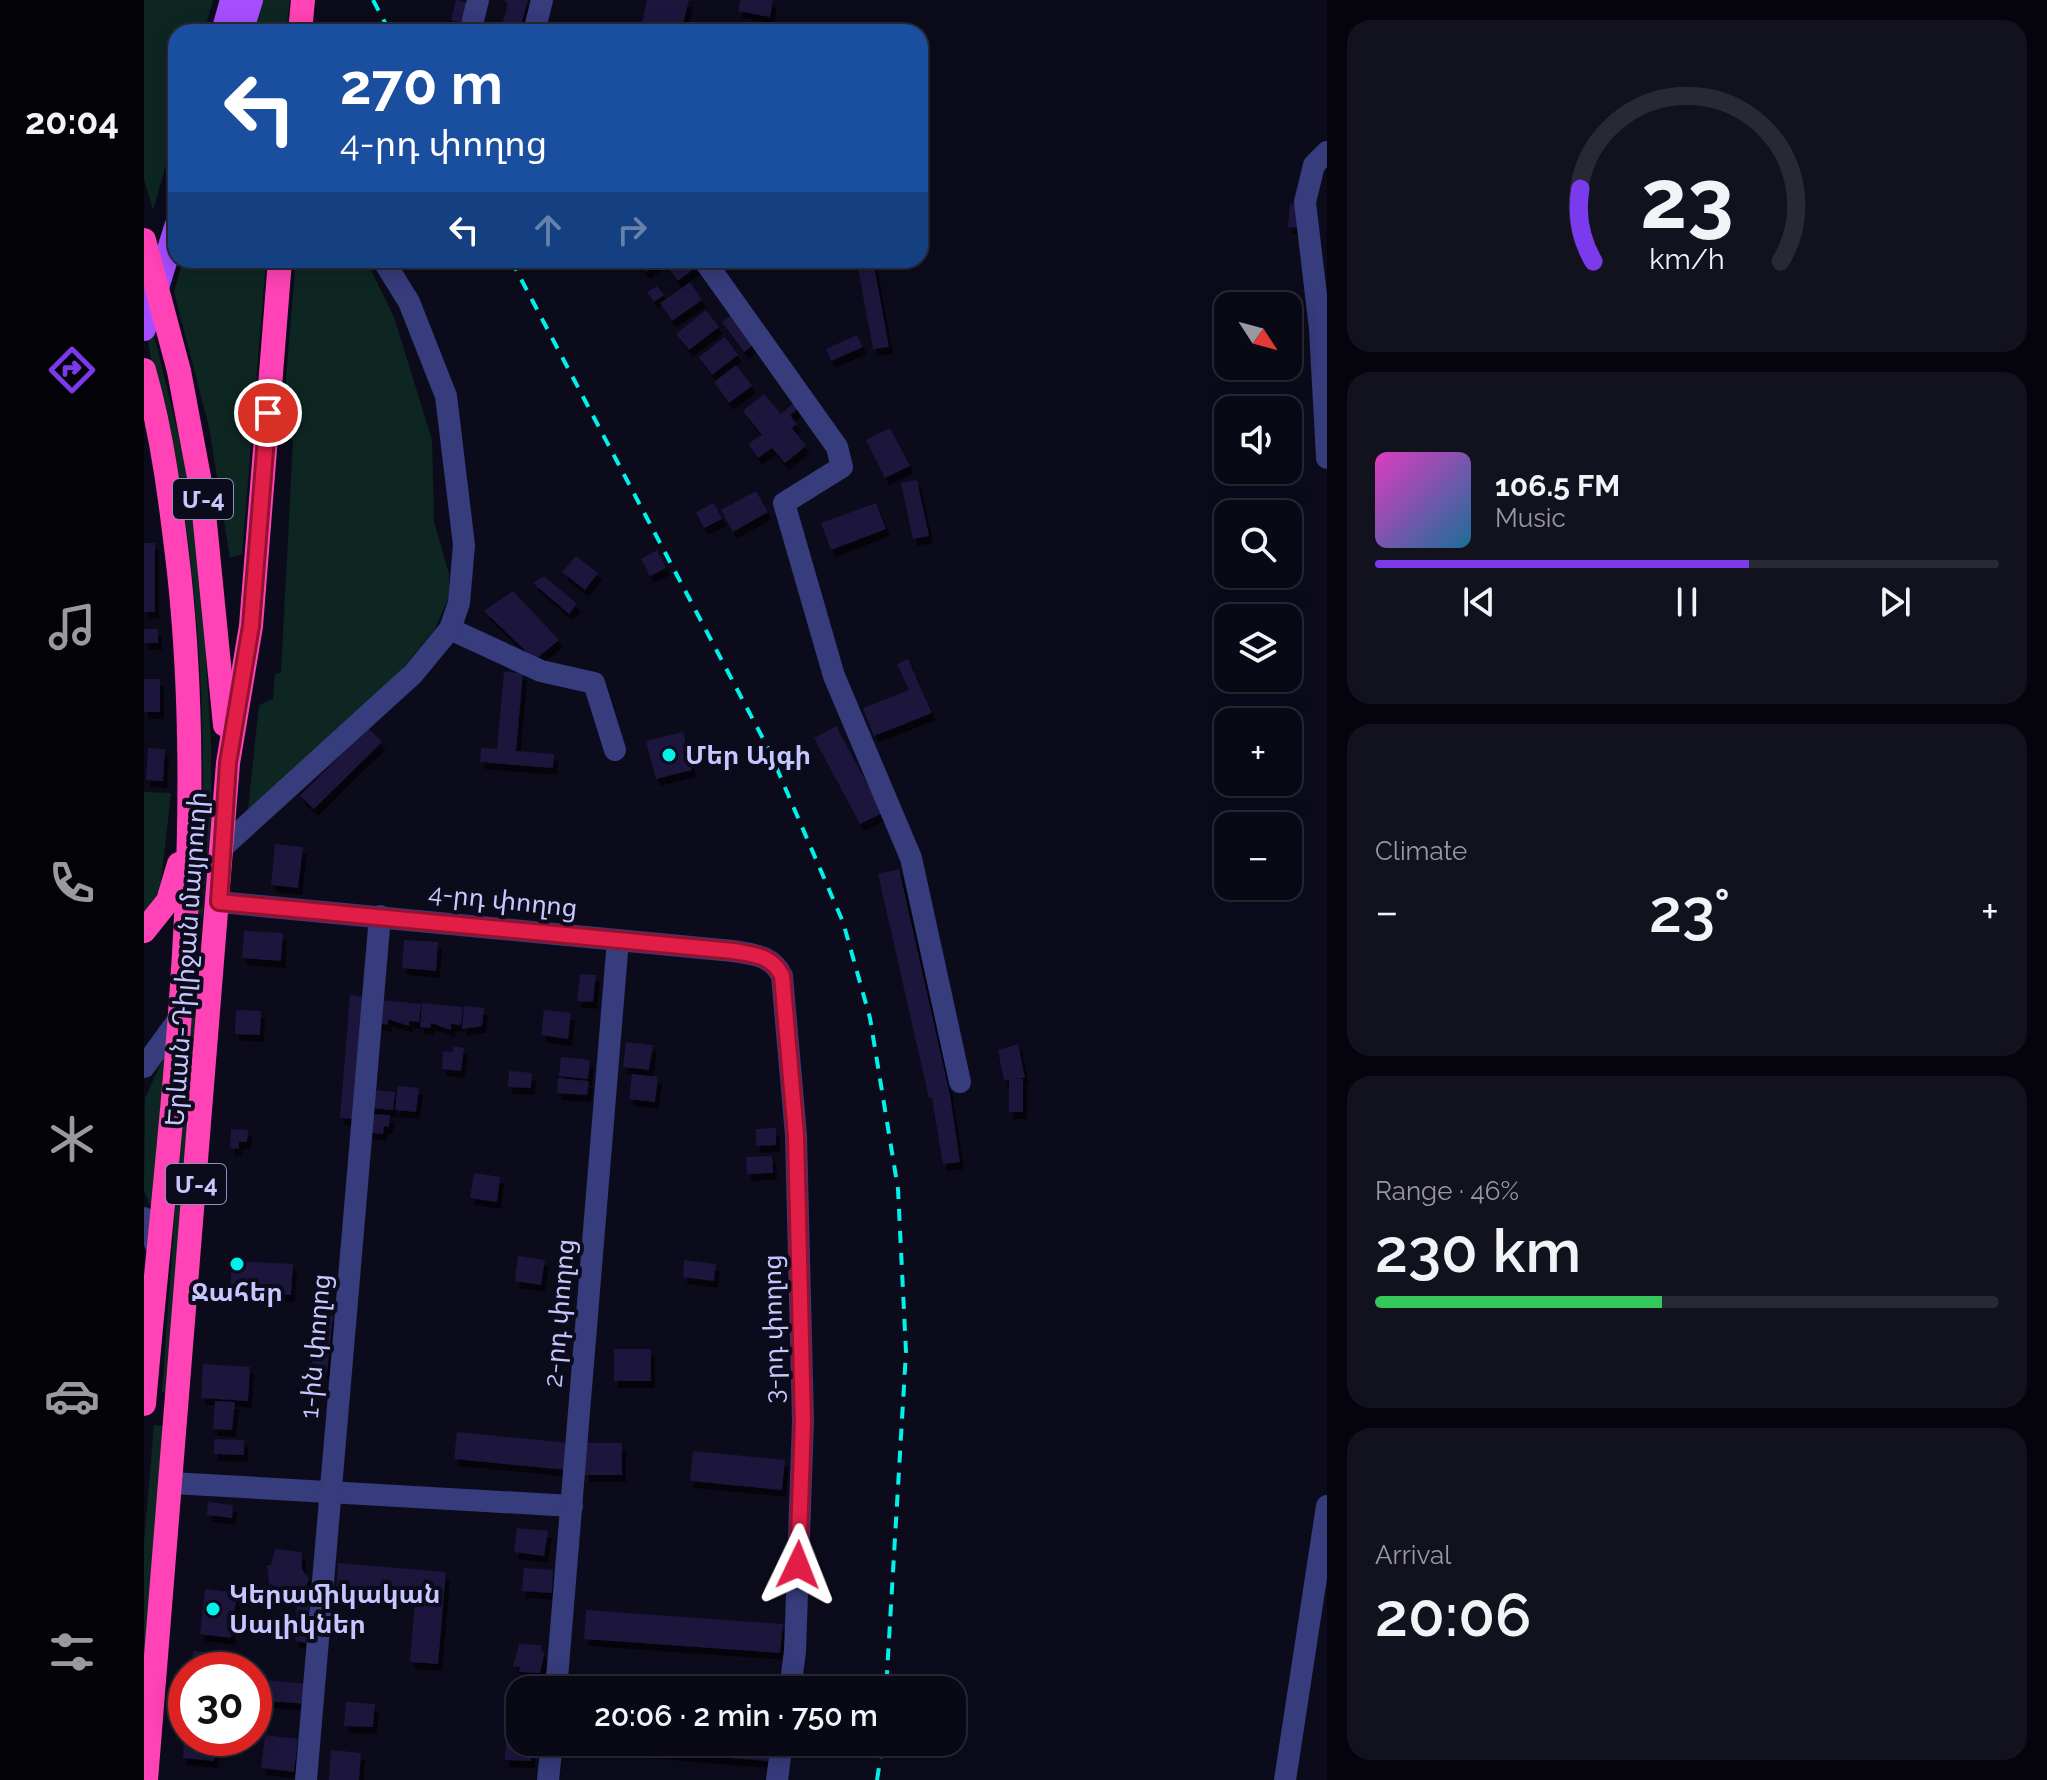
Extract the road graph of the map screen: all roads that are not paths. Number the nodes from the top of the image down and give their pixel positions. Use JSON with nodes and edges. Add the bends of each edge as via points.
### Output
{"nodes":[{"id":1,"x":232,"y":0,"type":"edge"},
{"id":2,"x":251,"y":0,"type":"edge"},
{"id":3,"x":303,"y":0,"type":"edge"},
{"id":4,"x":542,"y":0,"type":"edge"},
{"id":5,"x":225,"y":24,"type":"edge"},
{"id":6,"x":244,"y":24,"type":"edge"},
{"id":7,"x":301,"y":24,"type":"edge"},
{"id":8,"x":536,"y":24,"type":"edge"},
{"id":9,"x":1327,"y":152,"type":"edge"},
{"id":10,"x":144,"y":240,"type":"edge"},
{"id":11,"x":168,"y":252,"type":"edge"},
{"id":12,"x":279,"y":268,"type":"edge"},
{"id":13,"x":388,"y":268,"type":"edge"},
{"id":14,"x":710,"y":268,"type":"edge"},
{"id":15,"x":144,"y":329,"type":"edge"},
{"id":16,"x":144,"y":370,"type":"edge"},
{"id":17,"x":1327,"y":458,"type":"edge"},
{"id":18,"x":450,"y":629,"type":"junction"},
{"id":19,"x":615,"y":750,"type":"dead end"},
{"id":20,"x":228,"y":763,"type":"junction"},
{"id":21,"x":191,"y":823,"type":"junction"},
{"id":22,"x":224,"y":846,"type":"junction"},
{"id":23,"x":219,"y":902,"type":"junction"},
{"id":24,"x":380,"y":916,"type":"junction"},
{"id":25,"x":144,"y":931,"type":"edge"},
{"id":26,"x":618,"y":940,"type":"junction"},
{"id":27,"x":184,"y":957,"type":"junction"},
{"id":28,"x":214,"y":961,"type":"junction"},
{"id":29,"x":778,"y":967,"type":"joint"},
{"id":30,"x":179,"y":1019,"type":"junction"},
{"id":31,"x":144,"y":1067,"type":"edge"},
{"id":32,"x":960,"y":1082,"type":"dead end"},
{"id":33,"x":144,"y":1218,"type":"edge"},
{"id":34,"x":157,"y":1248,"type":"junction"},
{"id":35,"x":144,"y":1404,"type":"edge"},
{"id":36,"x":178,"y":1408,"type":"junction"},
{"id":37,"x":172,"y":1483,"type":"junction"},
{"id":38,"x":330,"y":1490,"type":"junction"},
{"id":39,"x":572,"y":1506,"type":"junction"},
{"id":40,"x":1327,"y":1506,"type":"edge"},
{"id":41,"x":557,"y":1676,"type":"edge"},
{"id":42,"x":792,"y":1676,"type":"edge"},
{"id":43,"x":551,"y":1756,"type":"edge"},
{"id":44,"x":780,"y":1756,"type":"edge"},
{"id":45,"x":146,"y":1780,"type":"edge"},
{"id":46,"x":306,"y":1780,"type":"edge"},
{"id":47,"x":548,"y":1780,"type":"edge"},
{"id":48,"x":777,"y":1780,"type":"edge"},
{"id":49,"x":1285,"y":1780,"type":"edge"}],
"edges":[{"from":1,"to":5,"type":"main road"},
{"from":2,"to":6,"type":"main road"},
{"from":3,"to":7,"type":"highway"},
{"from":4,"to":8,"type":"street"},
{"from":9,"to":17,"type":"street","via":[[1314,165],[1305,202],[1320,329]]},
{"from":10,"to":20,"type":"highway","number":"Մ-4","via":[[179,371],[202,493]]},
{"from":11,"to":15,"type":"main road"},
{"from":12,"to":20,"type":"highway","via":[[251,626]]},
{"from":13,"to":18,"type":"street","via":[[409,302],[446,396],[464,545],[459,603]]},
{"from":14,"to":32,"type":"street","via":[[837,447],[842,467],[784,503],[834,676],[911,858]]},
{"from":16,"to":21,"type":"highway","number":"Մ-4","via":[[169,485],[186,638]]},
{"from":18,"to":19,"type":"street","via":[[541,671],[594,683]]},
{"from":18,"to":22,"type":"street","via":[[413,674]]},
{"from":20,"to":22,"type":"highway","name":"Երևան-Դիլիջան մայրուղի","number":"Մ-4"},
{"from":21,"to":25,"type":"highway","via":[[168,901]]},
{"from":21,"to":27,"type":"highway","name":"Երևան-Դիլիջան մայրուղի","number":"Մ-4"},
{"from":22,"to":23,"type":"highway","name":"Երևան-Դիլիջան մայրուղի","number":"Մ-4"},
{"from":23,"to":24,"type":"street","name":"4-րդ փողոց"},
{"from":23,"to":28,"type":"highway","name":"Երևան-Դիլիջան մայրուղի","number":"Մ-4"},
{"from":24,"to":26,"type":"street","name":"4-րդ փողոց"},
{"from":24,"to":38,"type":"street","name":"1-ին փողոց"},
{"from":26,"to":29,"type":"street","name":"4-րդ փողոց","via":[[733,951],[771,959]]},
{"from":26,"to":39,"type":"street","name":"2-րդ փողոց"},
{"from":27,"to":28,"type":"highway","via":[[200,948]]},
{"from":27,"to":30,"type":"highway","name":"Երևան-Դիլիջան մայրուղի","number":"Մ-4"},
{"from":28,"to":36,"type":"highway","name":"Երևան-Դիլիջան մայրուղի","number":"Մ-4"},
{"from":29,"to":42,"type":"street","name":"3-րդ փողոց","via":[[796,1135],[803,1421]]},
{"from":30,"to":31,"type":"street"},
{"from":30,"to":34,"type":"highway","name":"Երևան-Դիլիջան մայրուղի","number":"Մ-4"},
{"from":33,"to":34,"type":"street"},
{"from":34,"to":35,"type":"highway","name":"Երևան-Դիլիջան մայրուղի","number":"Մ-4"},
{"from":35,"to":36,"type":"highway","via":[[160,1417]]},
{"from":36,"to":37,"type":"highway","name":"Երևան-Դիլիջան մայրուղի","number":"Մ-4"},
{"from":37,"to":38,"type":"street"},
{"from":37,"to":45,"type":"highway","name":"Երևան-Դիլիջան մայրուղի","number":"Մ-4"},
{"from":38,"to":39,"type":"street"},
{"from":38,"to":46,"type":"street","name":"1-ին փողոց"},
{"from":39,"to":41,"type":"street","name":"2-րդ փողոց"},
{"from":40,"to":49,"type":"street"},
{"from":43,"to":47,"type":"street"},
{"from":44,"to":48,"type":"street"}]}
